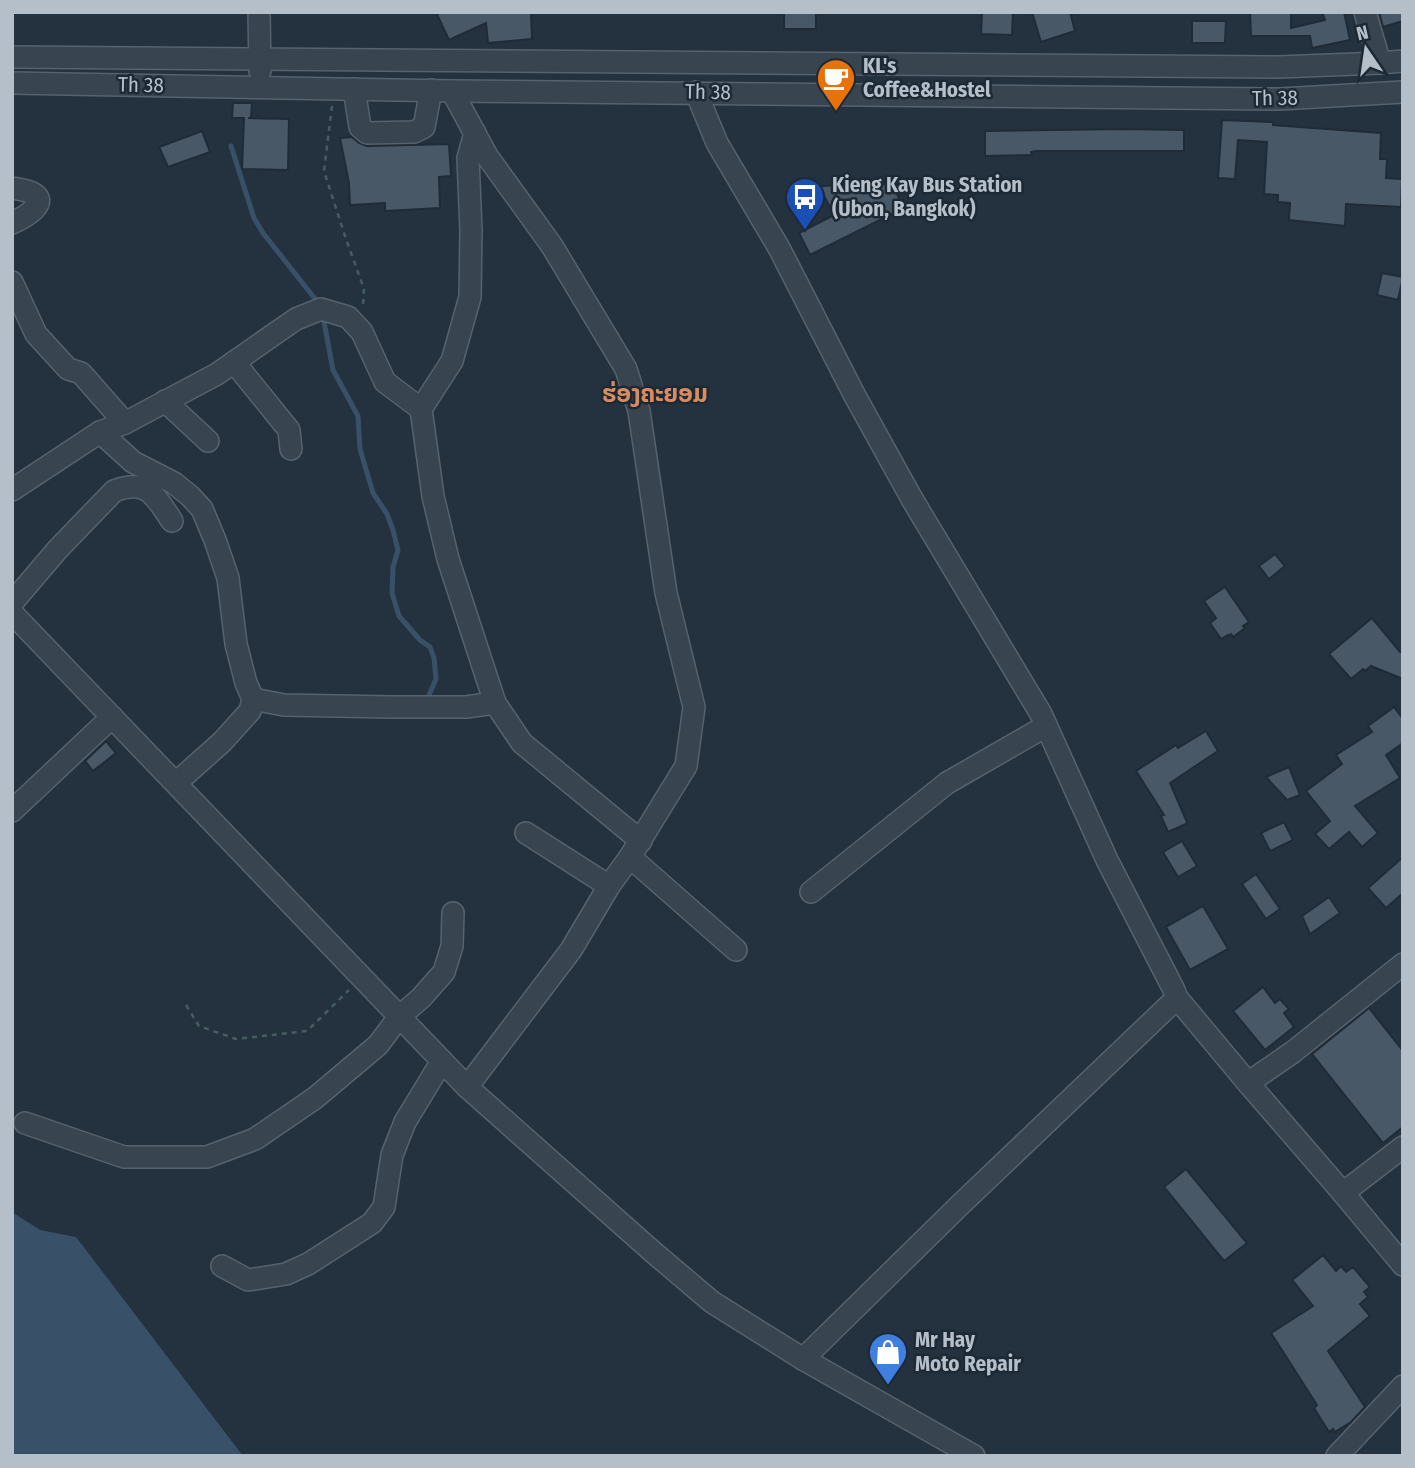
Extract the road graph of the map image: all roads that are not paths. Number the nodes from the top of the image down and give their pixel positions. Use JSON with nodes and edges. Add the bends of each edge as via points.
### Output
{"nodes":[{"id":1,"x":259,"y":12,"type":"edge"},
{"id":2,"x":1365,"y":12,"type":"edge"},
{"id":3,"x":12,"y":57,"type":"edge"},
{"id":4,"x":260,"y":58,"type":"junction"},
{"id":5,"x":1403,"y":61,"type":"edge"},
{"id":6,"x":1381,"y":63,"type":"junction"},
{"id":7,"x":12,"y":83,"type":"edge"},
{"id":8,"x":260,"y":87,"type":"junction"},
{"id":9,"x":344,"y":89,"type":"junction"},
{"id":10,"x":441,"y":90,"type":"junction"},
{"id":11,"x":696,"y":92,"type":"junction"},
{"id":12,"x":1403,"y":92,"type":"edge"},
{"id":13,"x":475,"y":133,"type":"junction"},
{"id":14,"x":12,"y":188,"type":"edge"},
{"id":15,"x":12,"y":223,"type":"edge"},
{"id":16,"x":12,"y":282,"type":"edge"},
{"id":17,"x":234,"y":362,"type":"junction"},
{"id":18,"x":165,"y":401,"type":"junction"},
{"id":19,"x":421,"y":409,"type":"junction"},
{"id":20,"x":125,"y":423,"type":"junction"},
{"id":21,"x":100,"y":432,"type":"junction"},
{"id":22,"x":208,"y":442,"type":"dead end"},
{"id":23,"x":291,"y":449,"type":"dead end"},
{"id":24,"x":12,"y":490,"type":"edge"},
{"id":25,"x":172,"y":521,"type":"dead end"},
{"id":26,"x":12,"y":603,"type":"edge"},
{"id":27,"x":12,"y":613,"type":"edge"},
{"id":28,"x":253,"y":699,"type":"junction"},
{"id":29,"x":495,"y":703,"type":"junction"},
{"id":30,"x":112,"y":717,"type":"junction"},
{"id":31,"x":1046,"y":726,"type":"junction"},
{"id":32,"x":176,"y":783,"type":"junction"},
{"id":33,"x":12,"y":811,"type":"edge"},
{"id":34,"x":526,"y":833,"type":"dead end"},
{"id":35,"x":635,"y":849,"type":"junction"},
{"id":36,"x":609,"y":886,"type":"junction"},
{"id":37,"x":811,"y":892,"type":"dead end"},
{"id":38,"x":453,"y":913,"type":"dead end"},
{"id":39,"x":736,"y":950,"type":"dead end"},
{"id":40,"x":1403,"y":964,"type":"edge"},
{"id":41,"x":1177,"y":998,"type":"junction"},
{"id":42,"x":400,"y":1017,"type":"junction"},
{"id":43,"x":442,"y":1061,"type":"junction"},
{"id":44,"x":1248,"y":1083,"type":"junction"},
{"id":45,"x":467,"y":1087,"type":"junction"},
{"id":46,"x":24,"y":1123,"type":"dead end"},
{"id":47,"x":1403,"y":1147,"type":"edge"},
{"id":48,"x":1343,"y":1193,"type":"junction"},
{"id":49,"x":1403,"y":1265,"type":"edge"},
{"id":50,"x":222,"y":1266,"type":"dead end"},
{"id":51,"x":803,"y":1359,"type":"junction"},
{"id":52,"x":1403,"y":1386,"type":"edge"},
{"id":53,"x":971,"y":1455,"type":"edge"},
{"id":54,"x":1337,"y":1456,"type":"edge"}],
"edges":[{"from":1,"to":4,"type":"street"},
{"from":2,"to":6,"type":"street"},
{"from":3,"to":4,"type":"street","name":"Th 38"},
{"from":4,"to":6,"type":"street","name":"Th 38","via":[[1279,67]]},
{"from":4,"to":8,"type":"street"},
{"from":5,"to":6,"type":"street","name":"Th 38"},
{"from":7,"to":8,"type":"street","name":"Th 38"},
{"from":8,"to":9,"type":"street","name":"Th 38"},
{"from":9,"to":10,"type":"street","name":"Th 38"},
{"from":9,"to":10,"type":"street","via":[[367,133],[419,131]]},
{"from":10,"to":11,"type":"street","name":"Th 38"},
{"from":10,"to":13,"type":"street"},
{"from":11,"to":12,"type":"street","name":"Th 38","via":[[1280,99]]},
{"from":11,"to":31,"type":"street","via":[[717,143],[779,248],[905,488]]},
{"from":13,"to":19,"type":"street","via":[[468,158],[470,297],[452,361]]},
{"from":13,"to":35,"type":"street","via":[[552,246],[626,369],[639,411],[666,593],[694,707],[686,766]]},
{"from":14,"to":15,"type":"street","via":[[36,195],[38,202],[36,209]]},
{"from":16,"to":20,"type":"street","via":[[36,334],[68,369],[80,373]]},
{"from":17,"to":18,"type":"street"},
{"from":17,"to":19,"type":"street","via":[[296,319],[321,310],[348,317],[362,332],[385,382]]},
{"from":17,"to":23,"type":"street","via":[[289,430]]},
{"from":18,"to":20,"type":"street"},
{"from":18,"to":22,"type":"street"},
{"from":19,"to":29,"type":"street","via":[[433,496],[448,559]]},
{"from":20,"to":21,"type":"street"},
{"from":21,"to":24,"type":"street"},
{"from":21,"to":28,"type":"street","via":[[133,462],[174,483],[202,509],[228,578],[236,643]]},
{"from":25,"to":26,"type":"street","via":[[153,493],[138,486],[114,491]]},
{"from":27,"to":30,"type":"street"},
{"from":28,"to":29,"type":"street","via":[[284,705],[390,707]]},
{"from":28,"to":32,"type":"street","via":[[250,711],[222,742]]},
{"from":29,"to":35,"type":"street","via":[[522,743]]},
{"from":30,"to":32,"type":"street"},
{"from":30,"to":33,"type":"street"},
{"from":31,"to":37,"type":"street","via":[[947,783]]},
{"from":31,"to":41,"type":"street"},
{"from":32,"to":42,"type":"street"},
{"from":34,"to":36,"type":"street"},
{"from":35,"to":36,"type":"street"},
{"from":35,"to":39,"type":"street"},
{"from":36,"to":45,"type":"street","via":[[571,950]]},
{"from":38,"to":42,"type":"street","via":[[452,946],[444,972]]},
{"from":40,"to":44,"type":"street"},
{"from":41,"to":44,"type":"street"},
{"from":41,"to":51,"type":"street"},
{"from":42,"to":43,"type":"street"},
{"from":42,"to":46,"type":"street","via":[[378,1045],[315,1098],[255,1139],[207,1157],[124,1157]]},
{"from":43,"to":45,"type":"street"},
{"from":43,"to":50,"type":"street","via":[[405,1122],[392,1155],[384,1207],[372,1223],[286,1274],[248,1280]]},
{"from":44,"to":48,"type":"street"},
{"from":45,"to":51,"type":"street","via":[[712,1302]]},
{"from":47,"to":48,"type":"street"},
{"from":48,"to":49,"type":"street"},
{"from":51,"to":53,"type":"street"},
{"from":52,"to":54,"type":"street"}]}
